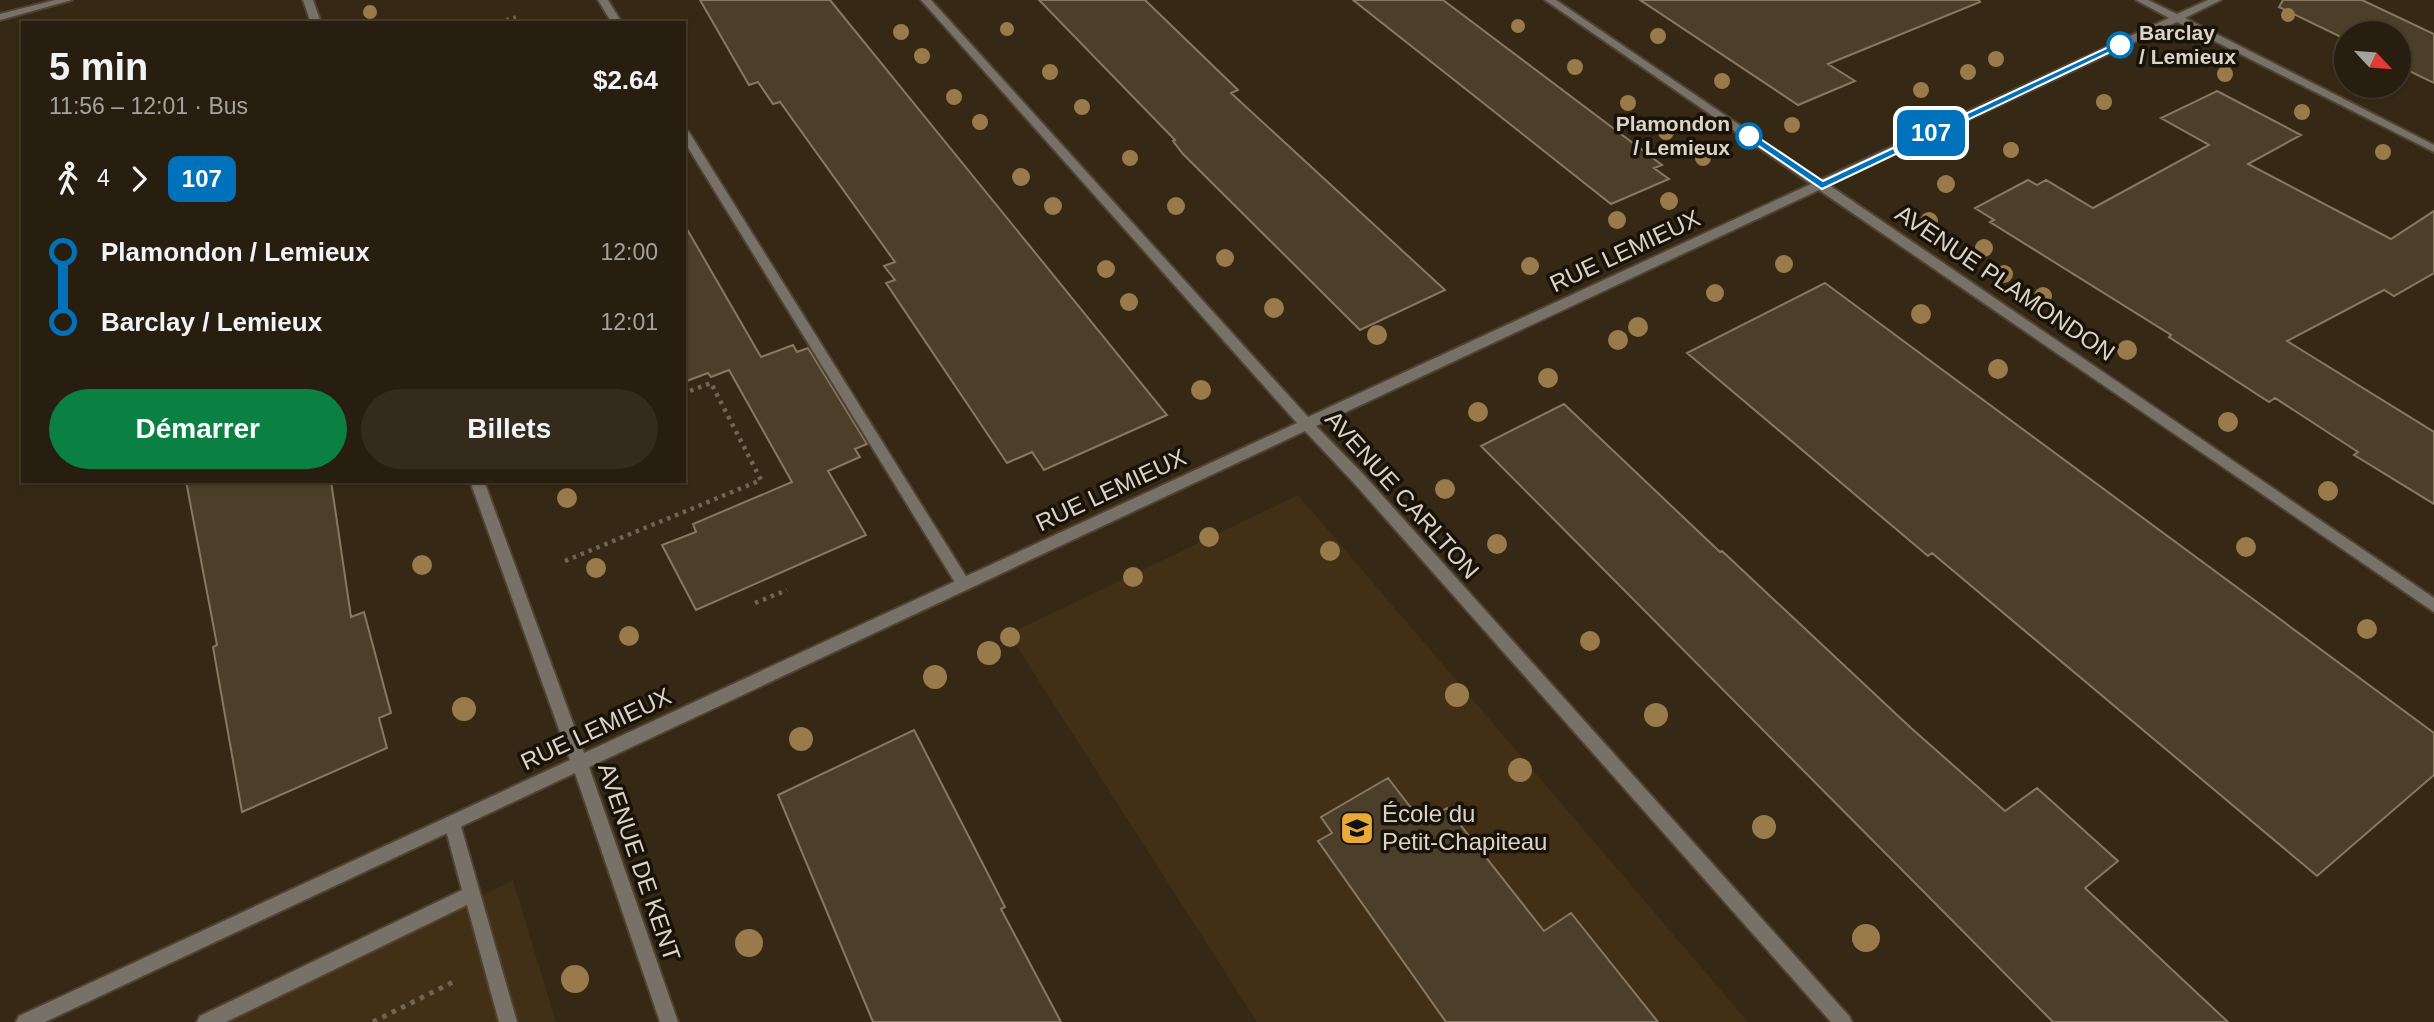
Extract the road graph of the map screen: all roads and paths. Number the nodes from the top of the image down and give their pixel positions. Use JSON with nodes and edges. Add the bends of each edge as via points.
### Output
{"nodes":[{"id":1,"x":67,"y":0,"type":"edge"},
{"id":2,"x":308,"y":0,"type":"edge"},
{"id":3,"x":603,"y":0,"type":"edge"},
{"id":4,"x":926,"y":0,"type":"edge"},
{"id":5,"x":1550,"y":0,"type":"edge"},
{"id":6,"x":2141,"y":0,"type":"edge"},
{"id":7,"x":2216,"y":0,"type":"edge"},
{"id":8,"x":0,"y":16,"type":"edge"},
{"id":9,"x":2177,"y":18,"type":"junction"},
{"id":10,"x":315,"y":21,"type":"edge"},
{"id":11,"x":500,"y":21,"type":"edge"},
{"id":12,"x":519,"y":21,"type":"edge"},
{"id":13,"x":616,"y":21,"type":"edge"},
{"id":14,"x":686,"y":135,"type":"edge"},
{"id":15,"x":2434,"y":149,"type":"edge"},
{"id":16,"x":1822,"y":186,"type":"junction"},
{"id":17,"x":686,"y":392,"type":"edge"},
{"id":18,"x":1307,"y":425,"type":"junction"},
{"id":19,"x":478,"y":483,"type":"edge"},
{"id":20,"x":565,"y":561,"type":"dead end"},
{"id":21,"x":964,"y":585,"type":"junction"},
{"id":22,"x":787,"y":590,"type":"dead end"},
{"id":23,"x":755,"y":603,"type":"dead end"},
{"id":24,"x":2434,"y":606,"type":"edge"},
{"id":25,"x":579,"y":764,"type":"junction"},
{"id":26,"x":452,"y":823,"type":"junction"},
{"id":27,"x":472,"y":894,"type":"junction"},
{"id":28,"x":461,"y":978,"type":"dead end"},
{"id":29,"x":24,"y":1022,"type":"edge"},
{"id":30,"x":206,"y":1022,"type":"edge"},
{"id":31,"x":373,"y":1022,"type":"edge"},
{"id":32,"x":508,"y":1022,"type":"edge"},
{"id":33,"x":669,"y":1022,"type":"edge"},
{"id":34,"x":1843,"y":1022,"type":"edge"}],
"edges":[{"from":1,"to":8,"type":"street"},
{"from":2,"to":10,"type":"street"},
{"from":3,"to":13,"type":"street"},
{"from":4,"to":18,"type":"street","name":"AVENUE CARLTON"},
{"from":5,"to":16,"type":"street","name":"AVENUE PLAMONDON"},
{"from":6,"to":9,"type":"street"},
{"from":7,"to":9,"type":"street","name":"RUE LEMIEUX"},
{"from":9,"to":15,"type":"street"},
{"from":9,"to":16,"type":"street","name":"RUE LEMIEUX"},
{"from":11,"to":12,"type":"path","via":[[516,16]]},
{"from":14,"to":21,"type":"street"},
{"from":16,"to":18,"type":"street","name":"RUE LEMIEUX"},
{"from":16,"to":24,"type":"street","name":"AVENUE PLAMONDON"},
{"from":17,"to":20,"type":"path","via":[[711,383],[761,480]]},
{"from":18,"to":21,"type":"street","name":"RUE LEMIEUX"},
{"from":18,"to":34,"type":"street","name":"AVENUE CARLTON"},
{"from":19,"to":25,"type":"street","name":"AVENUE DE KENT"},
{"from":21,"to":25,"type":"street","name":"RUE LEMIEUX"},
{"from":22,"to":23,"type":"path"},
{"from":25,"to":26,"type":"street","name":"RUE LEMIEUX"},
{"from":25,"to":33,"type":"street","name":"AVENUE DE KENT"},
{"from":26,"to":27,"type":"street"},
{"from":26,"to":29,"type":"street","name":"RUE LEMIEUX"},
{"from":27,"to":30,"type":"street"},
{"from":27,"to":32,"type":"street"},
{"from":28,"to":31,"type":"path"}]}
